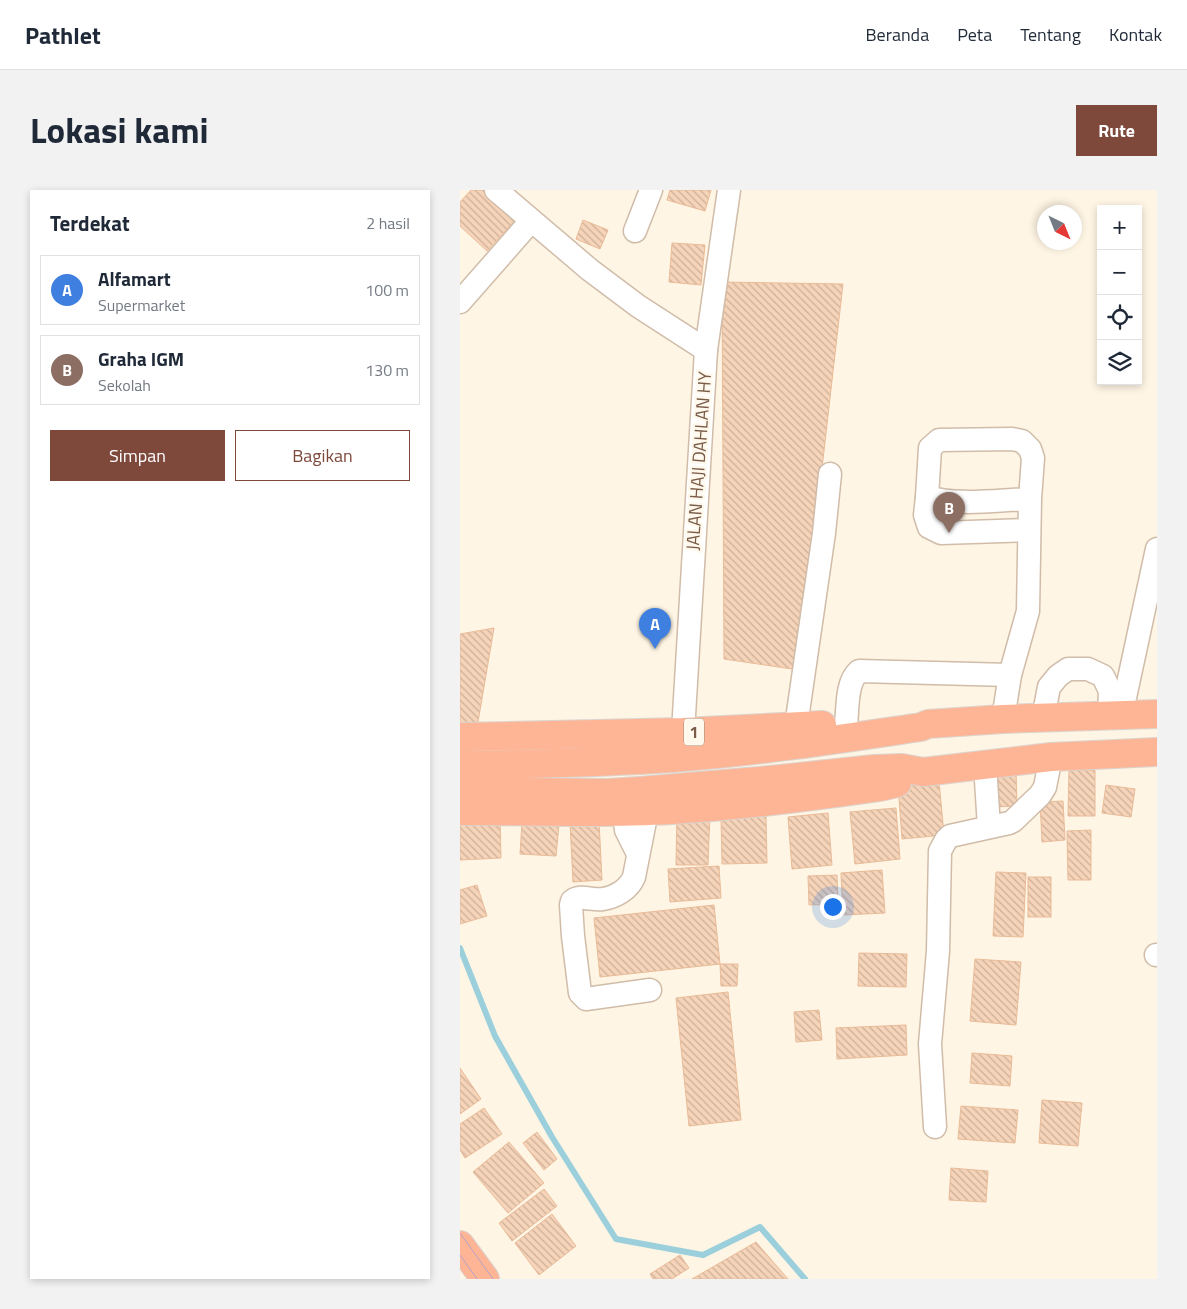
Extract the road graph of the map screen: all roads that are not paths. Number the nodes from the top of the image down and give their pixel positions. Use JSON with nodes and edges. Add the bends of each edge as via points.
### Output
{"nodes":[{"id":1,"x":496,"y":190,"type":"edge"},
{"id":2,"x":651,"y":190,"type":"edge"},
{"id":3,"x":729,"y":190,"type":"edge"},
{"id":4,"x":532,"y":221,"type":"junction"},
{"id":5,"x":635,"y":231,"type":"dead end"},
{"id":6,"x":460,"y":302,"type":"edge"},
{"id":7,"x":706,"y":350,"type":"junction"},
{"id":8,"x":830,"y":474,"type":"dead end"},
{"id":9,"x":927,"y":497,"type":"junction"},
{"id":10,"x":1030,"y":499,"type":"junction"},
{"id":11,"x":1029,"y":530,"type":"junction"},
{"id":12,"x":1157,"y":549,"type":"edge"},
{"id":13,"x":1010,"y":675,"type":"junction"},
{"id":14,"x":1157,"y":714,"type":"edge"},
{"id":15,"x":1115,"y":716,"type":"junction"},
{"id":16,"x":1043,"y":718,"type":"junction"},
{"id":17,"x":1003,"y":719,"type":"junction"},
{"id":18,"x":846,"y":724,"type":"junction"},
{"id":19,"x":796,"y":726,"type":"junction"},
{"id":20,"x":924,"y":726,"type":"junction"},
{"id":21,"x":682,"y":732,"type":"junction"},
{"id":22,"x":460,"y":737,"type":"edge"},
{"id":23,"x":1157,"y":752,"type":"edge"},
{"id":24,"x":1051,"y":757,"type":"junction"},
{"id":25,"x":460,"y":765,"type":"edge"},
{"id":26,"x":984,"y":765,"type":"junction"},
{"id":27,"x":920,"y":771,"type":"junction"},
{"id":28,"x":460,"y":791,"type":"edge"},
{"id":29,"x":460,"y":811,"type":"edge"},
{"id":30,"x":636,"y":811,"type":"junction"},
{"id":31,"x":989,"y":827,"type":"junction"},
{"id":32,"x":650,"y":990,"type":"dead end"},
{"id":33,"x":935,"y":1127,"type":"dead end"},
{"id":34,"x":460,"y":1245,"type":"edge"},
{"id":35,"x":485,"y":1279,"type":"edge"}],
"edges":[{"from":1,"to":4,"type":"street"},
{"from":2,"to":5,"type":"street"},
{"from":3,"to":7,"type":"street","name":"JALAN HAJI DAHLAN HY"},
{"from":4,"to":6,"type":"street"},
{"from":4,"to":7,"type":"street","via":[[638,306]]},
{"from":7,"to":21,"type":"street","name":"JALAN HAJI DAHLAN HY"},
{"from":8,"to":19,"type":"street"},
{"from":9,"to":10,"type":"street","via":[[964,502]]},
{"from":9,"to":10,"type":"street","via":[[930,448],[933,444],[939,440],[1012,439],[1022,441],[1033,458]]},
{"from":9,"to":11,"type":"street","via":[[924,515],[930,527],[940,532]]},
{"from":10,"to":11,"type":"street"},
{"from":11,"to":13,"type":"street","via":[[1028,612]]},
{"from":12,"to":15,"type":"street"},
{"from":13,"to":17,"type":"street"},
{"from":13,"to":18,"type":"street","via":[[859,671],[851,684]]},
{"from":14,"to":15,"type":"highway","number":"1"},
{"from":15,"to":16,"type":"highway","number":"1"},
{"from":15,"to":16,"type":"street","via":[[1103,676],[1088,669],[1068,668],[1049,687]]},
{"from":16,"to":17,"type":"highway","number":"1"},
{"from":17,"to":20,"type":"highway","number":"1"},
{"from":18,"to":19,"type":"highway","number":"1"},
{"from":18,"to":20,"type":"highway","number":"1","via":[[922,722]]},
{"from":19,"to":21,"type":"highway","number":"1"},
{"from":20,"to":25,"type":"highway","number":"1","via":[[674,758]]},
{"from":21,"to":22,"type":"highway","number":"1"},
{"from":23,"to":24,"type":"highway"},
{"from":24,"to":26,"type":"highway"},
{"from":24,"to":31,"type":"street","via":[[1045,787],[1040,795],[1013,821]]},
{"from":26,"to":27,"type":"highway"},
{"from":26,"to":31,"type":"street"},
{"from":27,"to":28,"type":"highway","via":[[874,769],[608,793]]},
{"from":27,"to":30,"type":"highway","via":[[903,782],[880,787],[772,802]]},
{"from":29,"to":30,"type":"highway"},
{"from":30,"to":32,"type":"street","via":[[644,834],[631,885],[603,899],[578,898],[572,901],[573,936],[583,997]]},
{"from":31,"to":33,"type":"street","via":[[950,836],[940,851],[938,951],[930,1044]]},
{"from":34,"to":35,"type":"highway"}]}
